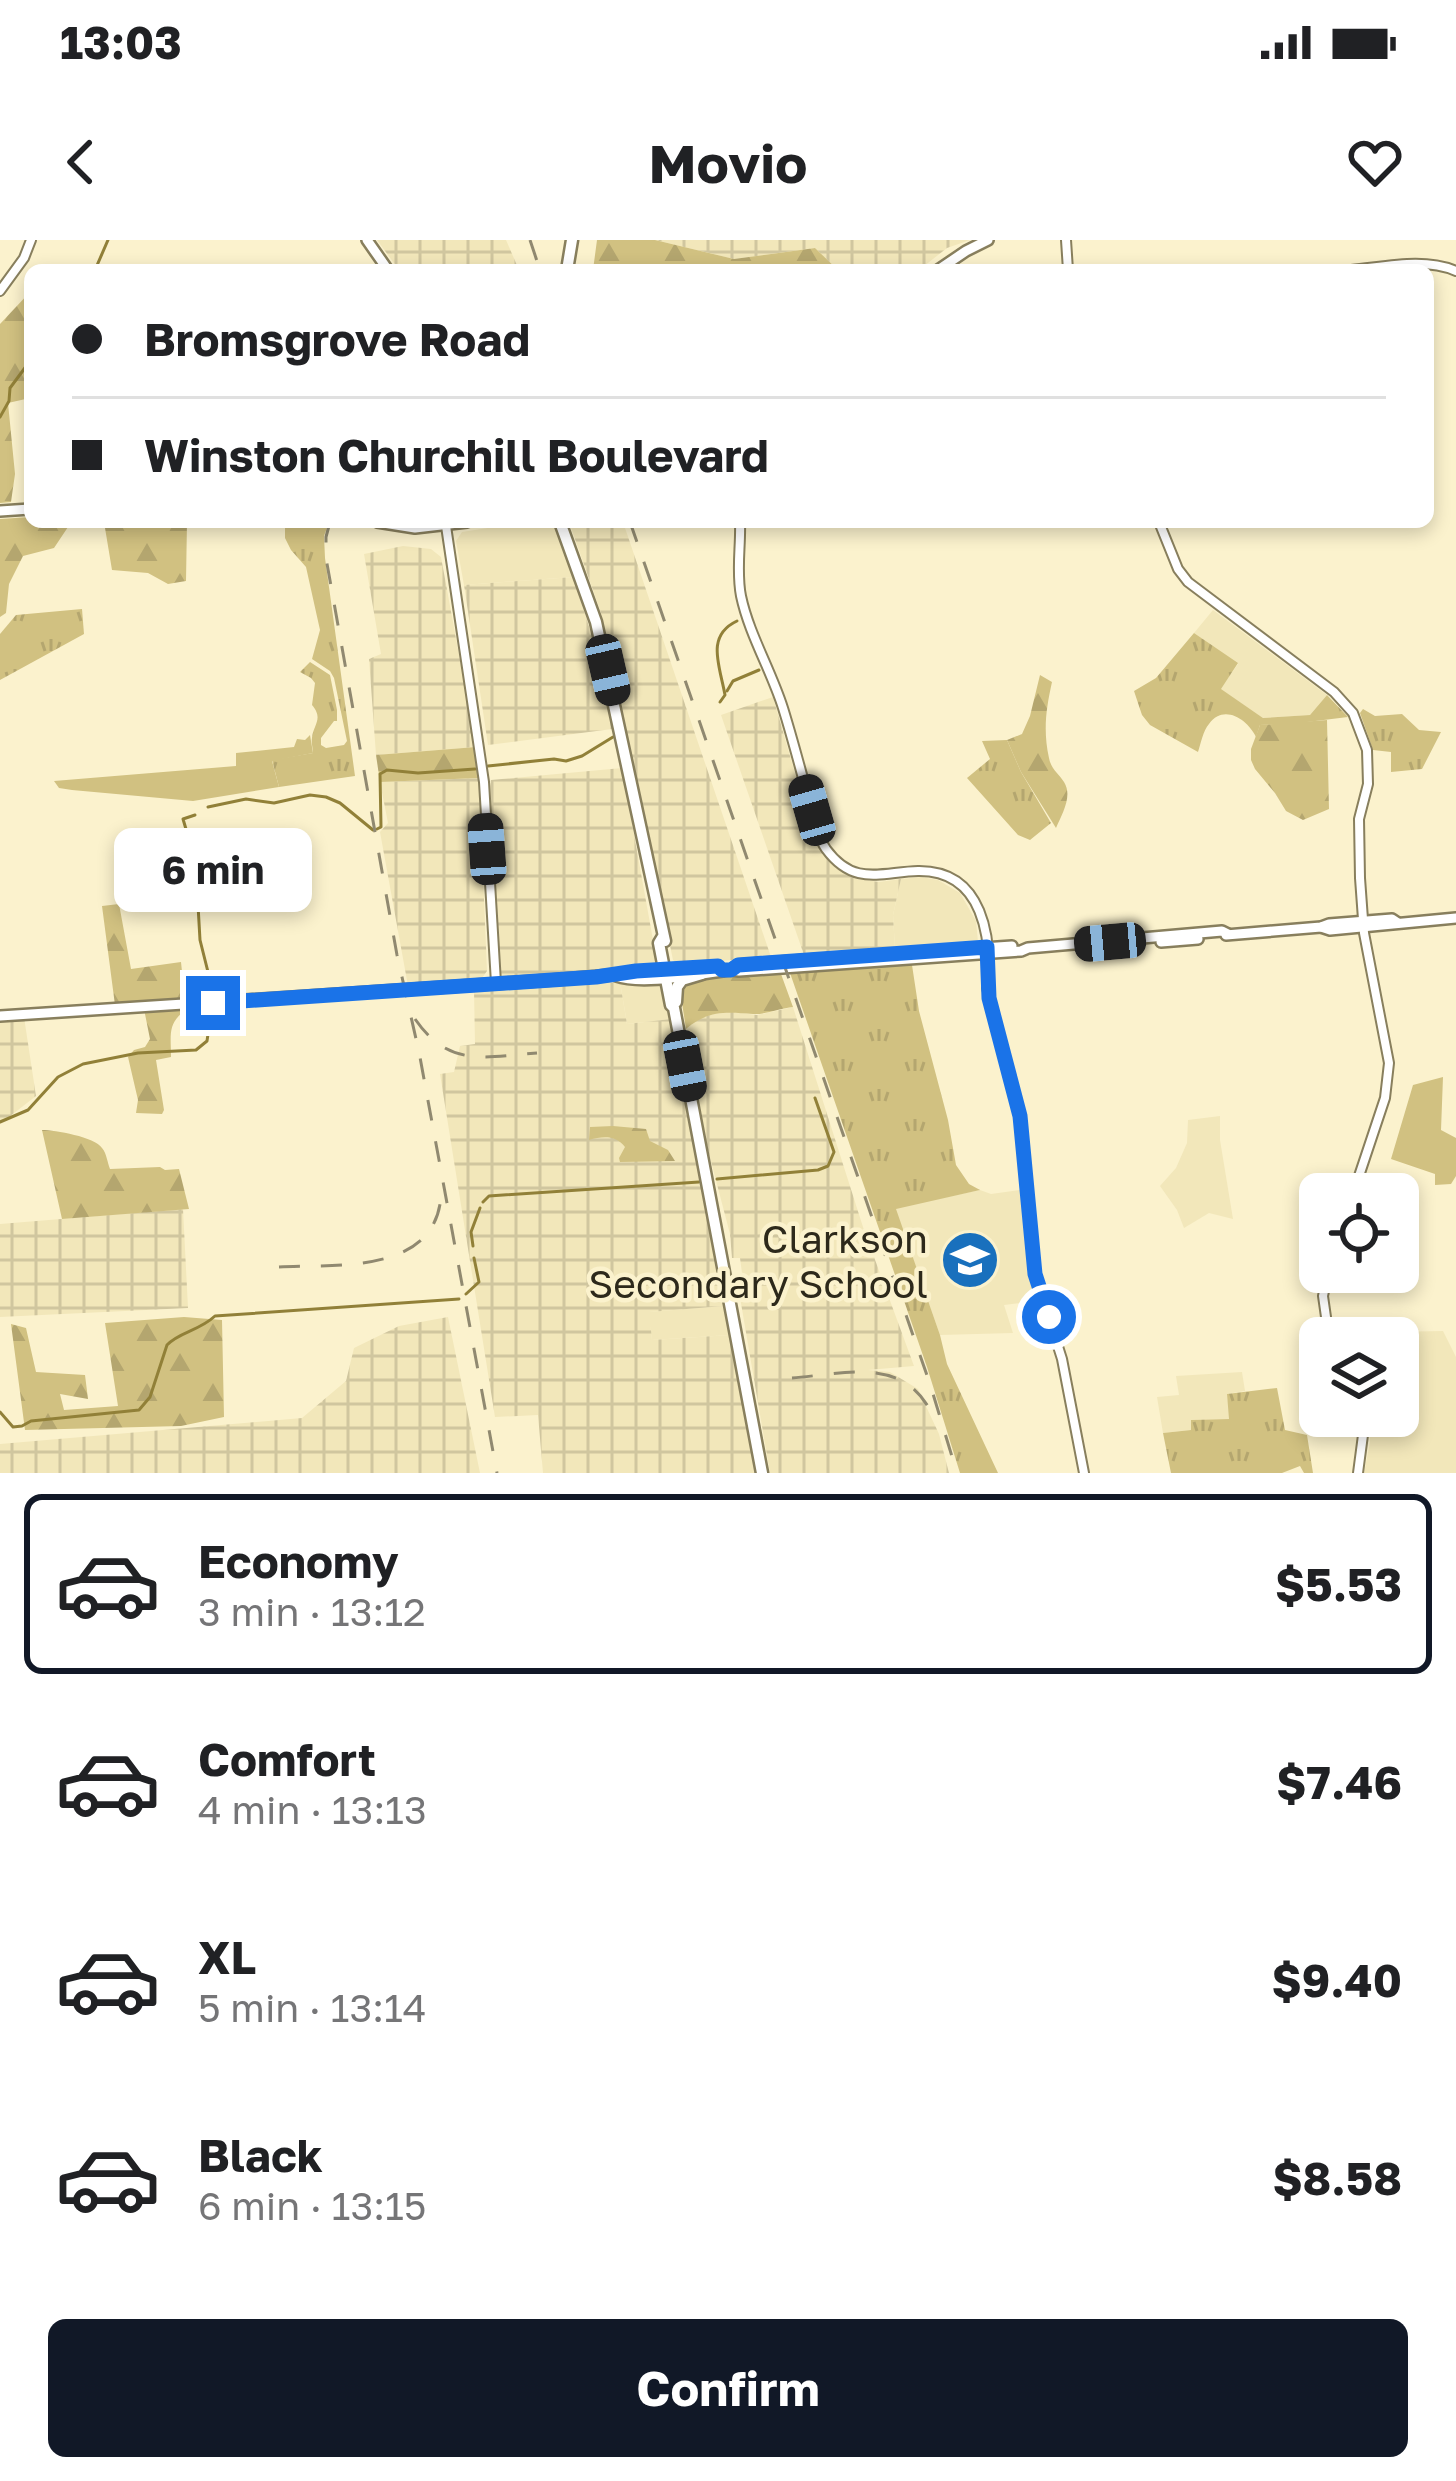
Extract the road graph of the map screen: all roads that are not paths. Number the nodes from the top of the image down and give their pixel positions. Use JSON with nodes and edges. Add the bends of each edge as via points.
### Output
{"nodes":[{"id":1,"x":31,"y":240,"type":"edge"},
{"id":2,"x":988,"y":240,"type":"edge"},
{"id":3,"x":947,"y":264,"type":"edge"},
{"id":4,"x":0,"y":291,"type":"edge"},
{"id":5,"x":24,"y":509,"type":"edge"},
{"id":6,"x":0,"y":511,"type":"edge"},
{"id":7,"x":445,"y":528,"type":"edge"},
{"id":8,"x":565,"y":528,"type":"edge"},
{"id":9,"x":740,"y":528,"type":"edge"},
{"id":10,"x":1161,"y":528,"type":"edge"},
{"id":11,"x":1456,"y":917,"type":"edge"},
{"id":12,"x":1364,"y":924,"type":"junction"},
{"id":13,"x":985,"y":951,"type":"junction"},
{"id":14,"x":727,"y":970,"type":"junction"},
{"id":15,"x":668,"y":973,"type":"junction"},
{"id":16,"x":702,"y":974,"type":"junction"},
{"id":17,"x":496,"y":983,"type":"junction"},
{"id":18,"x":675,"y":1005,"type":"junction"},
{"id":19,"x":0,"y":1016,"type":"edge"},
{"id":20,"x":1360,"y":1173,"type":"edge"},
{"id":21,"x":1363,"y":1437,"type":"edge"},
{"id":22,"x":762,"y":1473,"type":"edge"},
{"id":23,"x":1084,"y":1473,"type":"edge"},
{"id":24,"x":1358,"y":1473,"type":"edge"}],
"edges":[{"from":1,"to":4,"type":"street"},
{"from":2,"to":3,"type":"main road"},
{"from":5,"to":6,"type":"main road"},
{"from":7,"to":17,"type":"street","via":[[484,782]]},
{"from":8,"to":15,"type":"main road","via":[[617,709]]},
{"from":9,"to":13,"type":"street","via":[[743,606],[823,843],[861,874],[918,871],[953,880],[982,914]]},
{"from":10,"to":12,"type":"street","via":[[1188,581],[1351,710],[1369,772],[1358,841]]},
{"from":11,"to":12,"type":"main road"},
{"from":12,"to":13,"type":"main road"},
{"from":12,"to":20,"type":"street","via":[[1389,1063]]},
{"from":13,"to":14,"type":"main road"},
{"from":13,"to":23,"type":"street","via":[[1020,1116],[1035,1274]]},
{"from":14,"to":15,"type":"main road"},
{"from":14,"to":16,"type":"main road"},
{"from":15,"to":16,"type":"main road"},
{"from":15,"to":17,"type":"main road"},
{"from":15,"to":18,"type":"main road"},
{"from":16,"to":18,"type":"main road","via":[[682,980]]},
{"from":17,"to":19,"type":"main road"},
{"from":18,"to":22,"type":"main road"},
{"from":21,"to":24,"type":"street"}]}
